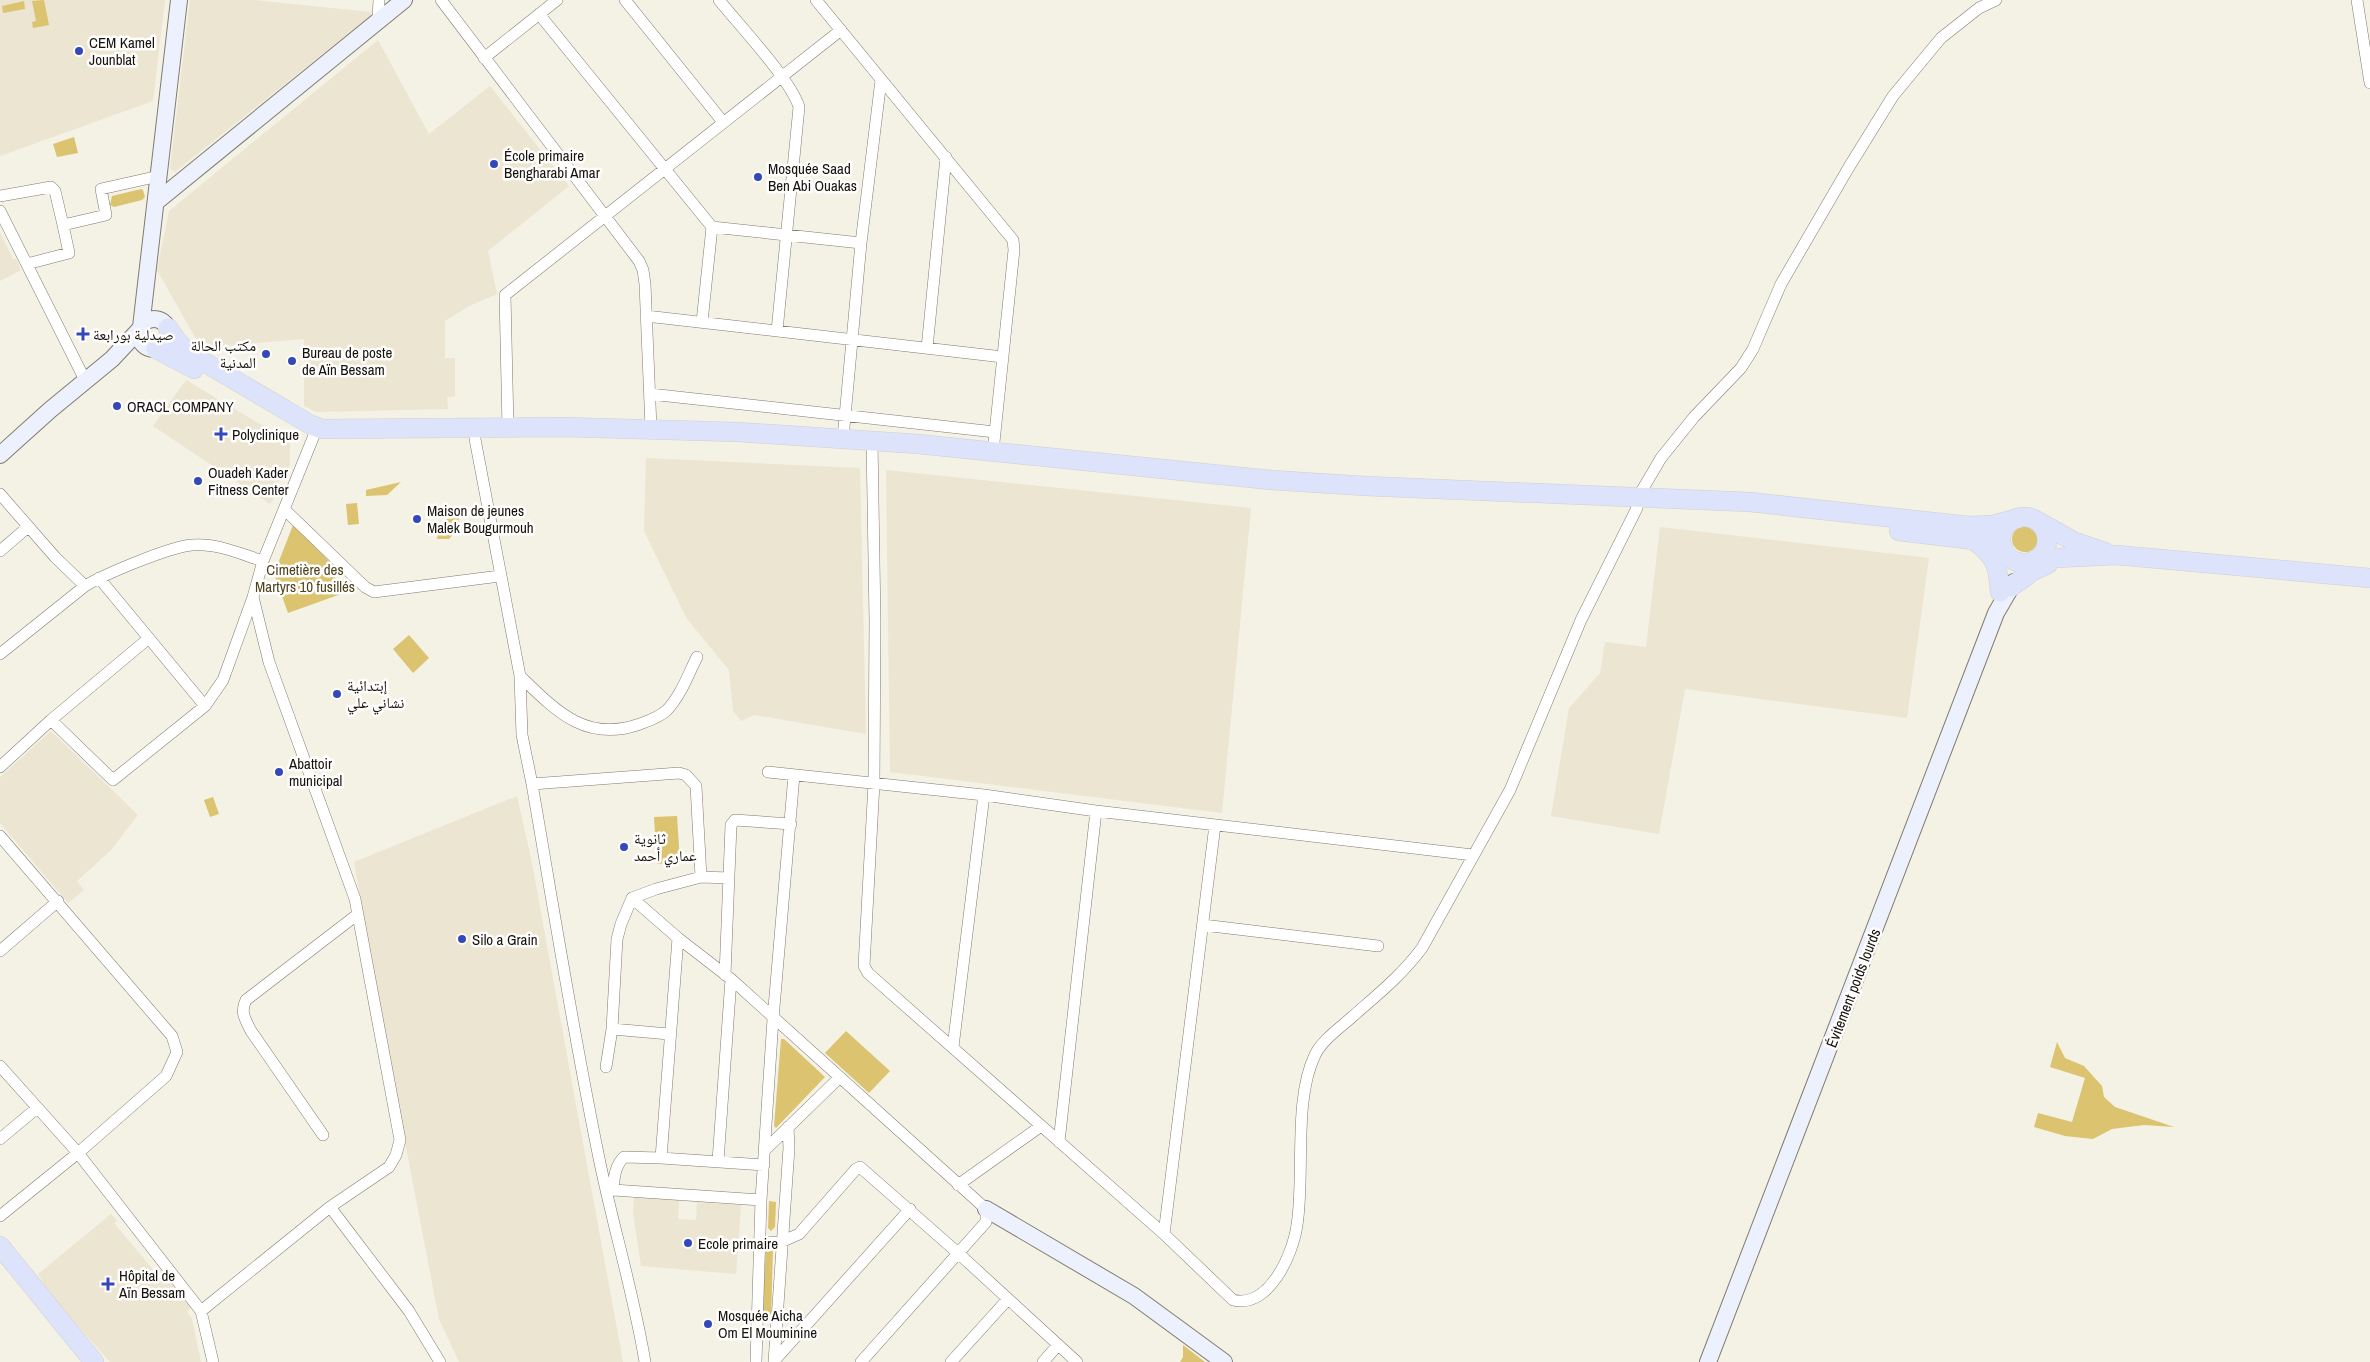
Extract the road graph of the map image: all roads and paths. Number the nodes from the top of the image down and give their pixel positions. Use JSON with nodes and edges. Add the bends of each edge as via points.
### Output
{"nodes":[{"id":1,"x":179,"y":0,"type":"edge"},
{"id":2,"x":378,"y":0,"type":"edge"},
{"id":3,"x":404,"y":0,"type":"edge"},
{"id":4,"x":441,"y":0,"type":"edge"},
{"id":5,"x":557,"y":0,"type":"edge"},
{"id":6,"x":625,"y":0,"type":"edge"},
{"id":7,"x":719,"y":0,"type":"edge"},
{"id":8,"x":816,"y":0,"type":"edge"},
{"id":9,"x":1996,"y":0,"type":"edge"},
{"id":10,"x":2357,"y":0,"type":"edge"},
{"id":11,"x":539,"y":14,"type":"junction"},
{"id":12,"x":378,"y":20,"type":"junction"},
{"id":13,"x":841,"y":30,"type":"junction"},
{"id":14,"x":484,"y":58,"type":"junction"},
{"id":15,"x":781,"y":77,"type":"junction"},
{"id":16,"x":881,"y":80,"type":"junction"},
{"id":17,"x":2370,"y":83,"type":"edge"},
{"id":18,"x":723,"y":122,"type":"junction"},
{"id":19,"x":946,"y":157,"type":"junction"},
{"id":20,"x":663,"y":169,"type":"junction"},
{"id":21,"x":159,"y":176,"type":"junction"},
{"id":22,"x":0,"y":196,"type":"edge"},
{"id":23,"x":156,"y":202,"type":"junction"},
{"id":24,"x":0,"y":212,"type":"edge"},
{"id":25,"x":605,"y":214,"type":"junction"},
{"id":26,"x":63,"y":225,"type":"junction"},
{"id":27,"x":712,"y":227,"type":"junction"},
{"id":28,"x":786,"y":234,"type":"junction"},
{"id":29,"x":861,"y":244,"type":"junction"},
{"id":30,"x":27,"y":264,"type":"junction"},
{"id":31,"x":145,"y":290,"type":"junction"},
{"id":32,"x":646,"y":316,"type":"junction"},
{"id":33,"x":702,"y":322,"type":"junction"},
{"id":34,"x":163,"y":324,"type":"junction"},
{"id":35,"x":140,"y":328,"type":"junction"},
{"id":36,"x":776,"y":331,"type":"junction"},
{"id":37,"x":852,"y":340,"type":"junction"},
{"id":38,"x":151,"y":348,"type":"junction"},
{"id":39,"x":927,"y":348,"type":"junction"},
{"id":40,"x":1003,"y":357,"type":"junction"},
{"id":41,"x":112,"y":358,"type":"junction"},
{"id":42,"x":85,"y":380,"type":"junction"},
{"id":43,"x":650,"y":394,"type":"junction"},
{"id":44,"x":844,"y":415,"type":"junction"},
{"id":45,"x":508,"y":427,"type":"junction"},
{"id":46,"x":651,"y":428,"type":"junction"},
{"id":47,"x":995,"y":432,"type":"junction"},
{"id":48,"x":315,"y":433,"type":"junction"},
{"id":49,"x":843,"y":438,"type":"junction"},
{"id":50,"x":475,"y":439,"type":"junction"},
{"id":51,"x":872,"y":447,"type":"junction"},
{"id":52,"x":993,"y":452,"type":"junction"},
{"id":53,"x":0,"y":455,"type":"edge"},
{"id":54,"x":0,"y":494,"type":"edge"},
{"id":55,"x":1638,"y":502,"type":"junction"},
{"id":56,"x":284,"y":509,"type":"junction"},
{"id":57,"x":2019,"y":518,"type":"junction"},
{"id":58,"x":2038,"y":521,"type":"junction"},
{"id":59,"x":28,"y":527,"type":"junction"},
{"id":60,"x":1974,"y":540,"type":"junction"},
{"id":61,"x":2004,"y":550,"type":"junction"},
{"id":62,"x":0,"y":551,"type":"edge"},
{"id":63,"x":2116,"y":555,"type":"junction"},
{"id":64,"x":2070,"y":558,"type":"junction"},
{"id":65,"x":2033,"y":560,"type":"junction"},
{"id":66,"x":263,"y":562,"type":"junction"},
{"id":67,"x":500,"y":576,"type":"junction"},
{"id":68,"x":99,"y":578,"type":"junction"},
{"id":69,"x":2370,"y":578,"type":"edge"},
{"id":70,"x":85,"y":586,"type":"junction"},
{"id":71,"x":2005,"y":590,"type":"junction"},
{"id":72,"x":253,"y":597,"type":"junction"},
{"id":73,"x":149,"y":638,"type":"junction"},
{"id":74,"x":0,"y":654,"type":"edge"},
{"id":75,"x":697,"y":657,"type":"dead end"},
{"id":76,"x":520,"y":676,"type":"junction"},
{"id":77,"x":205,"y":706,"type":"junction"},
{"id":78,"x":51,"y":720,"type":"junction"},
{"id":79,"x":0,"y":767,"type":"edge"},
{"id":80,"x":768,"y":772,"type":"dead end"},
{"id":81,"x":794,"y":775,"type":"junction"},
{"id":82,"x":874,"y":783,"type":"junction"},
{"id":83,"x":532,"y":784,"type":"junction"},
{"id":84,"x":984,"y":795,"type":"junction"},
{"id":85,"x":1096,"y":811,"type":"junction"},
{"id":86,"x":791,"y":824,"type":"junction"},
{"id":87,"x":1215,"y":825,"type":"junction"},
{"id":88,"x":0,"y":836,"type":"edge"},
{"id":89,"x":1473,"y":855,"type":"junction"},
{"id":90,"x":701,"y":877,"type":"junction"},
{"id":91,"x":729,"y":878,"type":"junction"},
{"id":92,"x":632,"y":898,"type":"junction"},
{"id":93,"x":58,"y":901,"type":"junction"},
{"id":94,"x":358,"y":914,"type":"junction"},
{"id":95,"x":1203,"y":925,"type":"junction"},
{"id":96,"x":678,"y":938,"type":"junction"},
{"id":97,"x":1378,"y":946,"type":"dead end"},
{"id":98,"x":0,"y":951,"type":"edge"},
{"id":99,"x":728,"y":977,"type":"junction"},
{"id":100,"x":773,"y":1019,"type":"junction"},
{"id":101,"x":612,"y":1029,"type":"junction"},
{"id":102,"x":669,"y":1034,"type":"junction"},
{"id":103,"x":953,"y":1047,"type":"junction"},
{"id":104,"x":0,"y":1066,"type":"edge"},
{"id":105,"x":606,"y":1067,"type":"dead end"},
{"id":106,"x":839,"y":1078,"type":"junction"},
{"id":107,"x":37,"y":1108,"type":"junction"},
{"id":108,"x":1041,"y":1126,"type":"junction"},
{"id":109,"x":788,"y":1127,"type":"junction"},
{"id":110,"x":323,"y":1135,"type":"dead end"},
{"id":111,"x":0,"y":1139,"type":"edge"},
{"id":112,"x":1058,"y":1142,"type":"junction"},
{"id":113,"x":766,"y":1149,"type":"junction"},
{"id":114,"x":78,"y":1154,"type":"junction"},
{"id":115,"x":660,"y":1158,"type":"junction"},
{"id":116,"x":718,"y":1161,"type":"junction"},
{"id":117,"x":764,"y":1165,"type":"junction"},
{"id":118,"x":958,"y":1185,"type":"junction"},
{"id":119,"x":610,"y":1190,"type":"junction"},
{"id":120,"x":761,"y":1200,"type":"junction"},
{"id":121,"x":330,"y":1207,"type":"junction"},
{"id":122,"x":910,"y":1209,"type":"junction"},
{"id":123,"x":986,"y":1209,"type":"junction"},
{"id":124,"x":0,"y":1216,"type":"edge"},
{"id":125,"x":1164,"y":1234,"type":"junction"},
{"id":126,"x":782,"y":1242,"type":"junction"},
{"id":127,"x":760,"y":1243,"type":"junction"},
{"id":128,"x":0,"y":1246,"type":"edge"},
{"id":129,"x":958,"y":1252,"type":"junction"},
{"id":130,"x":1008,"y":1299,"type":"junction"},
{"id":131,"x":201,"y":1311,"type":"junction"},
{"id":132,"x":1058,"y":1345,"type":"junction"},
{"id":133,"x":774,"y":1361,"type":"edge"},
{"id":134,"x":94,"y":1362,"type":"edge"},
{"id":135,"x":213,"y":1362,"type":"edge"},
{"id":136,"x":440,"y":1362,"type":"edge"},
{"id":137,"x":645,"y":1362,"type":"edge"},
{"id":138,"x":756,"y":1362,"type":"edge"},
{"id":139,"x":861,"y":1362,"type":"edge"},
{"id":140,"x":951,"y":1362,"type":"edge"},
{"id":141,"x":1044,"y":1362,"type":"edge"},
{"id":142,"x":1077,"y":1362,"type":"edge"},
{"id":143,"x":1224,"y":1362,"type":"edge"},
{"id":144,"x":1708,"y":1362,"type":"edge"}],
"edges":[{"from":1,"to":21,"type":"main road"},
{"from":2,"to":12,"type":"street"},
{"from":3,"to":12,"type":"main road"},
{"from":4,"to":14,"type":"street"},
{"from":5,"to":11,"type":"street"},
{"from":6,"to":18,"type":"street"},
{"from":7,"to":15,"type":"street"},
{"from":8,"to":13,"type":"street"},
{"from":9,"to":55,"type":"street","via":[[1979,8],[1941,38],[1893,96],[1781,284],[1753,349],[1741,368],[1661,458]]},
{"from":10,"to":17,"type":"street"},
{"from":11,"to":14,"type":"street"},
{"from":11,"to":20,"type":"street"},
{"from":12,"to":23,"type":"main road"},
{"from":13,"to":15,"type":"street"},
{"from":13,"to":16,"type":"street"},
{"from":14,"to":25,"type":"street"},
{"from":15,"to":18,"type":"street"},
{"from":15,"to":28,"type":"street","via":[[799,107]]},
{"from":16,"to":19,"type":"street"},
{"from":16,"to":29,"type":"street"},
{"from":18,"to":20,"type":"street"},
{"from":19,"to":39,"type":"street"},
{"from":19,"to":40,"type":"street","via":[[1013,240]]},
{"from":20,"to":25,"type":"street"},
{"from":20,"to":27,"type":"street"},
{"from":21,"to":23,"type":"main road"},
{"from":21,"to":26,"type":"street","via":[[101,189],[106,215]]},
{"from":22,"to":26,"type":"street","via":[[51,187],[55,191]]},
{"from":23,"to":31,"type":"main road"},
{"from":24,"to":30,"type":"street"},
{"from":25,"to":32,"type":"street","via":[[643,270]]},
{"from":25,"to":45,"type":"street","via":[[505,295]]},
{"from":26,"to":30,"type":"street","via":[[69,253]]},
{"from":27,"to":28,"type":"street"},
{"from":27,"to":33,"type":"street"},
{"from":28,"to":29,"type":"street"},
{"from":28,"to":36,"type":"street"},
{"from":29,"to":37,"type":"street"},
{"from":30,"to":42,"type":"street"},
{"from":31,"to":34,"type":"main road"},
{"from":31,"to":35,"type":"main road"},
{"from":32,"to":33,"type":"street"},
{"from":32,"to":43,"type":"street"},
{"from":33,"to":36,"type":"street"},
{"from":34,"to":35,"type":"main road","via":[[146,321]]},
{"from":34,"to":38,"type":"main road","via":[[167,342]]},
{"from":34,"to":48,"type":"main road","via":[[187,352]]},
{"from":35,"to":38,"type":"main road","via":[[141,342]]},
{"from":35,"to":41,"type":"main road"},
{"from":36,"to":37,"type":"street"},
{"from":37,"to":39,"type":"street"},
{"from":37,"to":44,"type":"street"},
{"from":38,"to":41,"type":"main road"},
{"from":38,"to":48,"type":"main road","via":[[176,358]]},
{"from":39,"to":40,"type":"street"},
{"from":40,"to":47,"type":"street"},
{"from":41,"to":42,"type":"main road"},
{"from":42,"to":53,"type":"main road"},
{"from":43,"to":44,"type":"street"},
{"from":43,"to":46,"type":"street"},
{"from":44,"to":47,"type":"street"},
{"from":44,"to":49,"type":"street"},
{"from":45,"to":46,"type":"main road"},
{"from":45,"to":48,"type":"main road"},
{"from":46,"to":49,"type":"main road"},
{"from":47,"to":52,"type":"street"},
{"from":48,"to":50,"type":"main road"},
{"from":48,"to":56,"type":"street"},
{"from":49,"to":51,"type":"main road"},
{"from":50,"to":51,"type":"main road"},
{"from":50,"to":67,"type":"street"},
{"from":51,"to":52,"type":"main road"},
{"from":51,"to":55,"type":"main road","via":[[1299,494]]},
{"from":51,"to":82,"type":"street"},
{"from":52,"to":55,"type":"main road","via":[[1280,481]]},
{"from":54,"to":59,"type":"street"},
{"from":55,"to":57,"type":"main road","via":[[1750,502],[1969,526]]},
{"from":55,"to":60,"type":"main road"},
{"from":55,"to":89,"type":"street","via":[[1581,620],[1510,790]]},
{"from":56,"to":66,"type":"street"},
{"from":56,"to":67,"type":"street","via":[[374,592]]},
{"from":57,"to":58,"type":"main road"},
{"from":57,"to":61,"type":"main road","via":[[2003,532]]},
{"from":58,"to":63,"type":"main road","via":[[2075,542]]},
{"from":58,"to":65,"type":"main road","via":[[2047,540],[2042,554]]},
{"from":59,"to":62,"type":"street"},
{"from":59,"to":70,"type":"street"},
{"from":60,"to":61,"type":"main road"},
{"from":60,"to":71,"type":"main road","via":[[1991,556]]},
{"from":61,"to":65,"type":"main road","via":[[2016,561]]},
{"from":61,"to":71,"type":"main road","name":"Évitement poids lourds"},
{"from":63,"to":64,"type":"main road"},
{"from":63,"to":69,"type":"main road"},
{"from":64,"to":65,"type":"main road"},
{"from":64,"to":71,"type":"main road","via":[[2041,567]]},
{"from":65,"to":71,"type":"main road"},
{"from":66,"to":68,"type":"street","via":[[214,546],[192,545]]},
{"from":66,"to":72,"type":"street"},
{"from":67,"to":76,"type":"street"},
{"from":68,"to":70,"type":"street"},
{"from":68,"to":73,"type":"street"},
{"from":70,"to":74,"type":"street"},
{"from":71,"to":144,"type":"main road","name":"Évitement poids lourds"},
{"from":72,"to":77,"type":"street","via":[[223,680]]},
{"from":72,"to":94,"type":"street","via":[[269,662],[344,865]]},
{"from":73,"to":77,"type":"street"},
{"from":73,"to":78,"type":"street"},
{"from":75,"to":76,"type":"street","via":[[680,694],[666,711],[622,730],[586,726],[564,716]]},
{"from":76,"to":83,"type":"street","via":[[522,735]]},
{"from":77,"to":78,"type":"street","via":[[113,780]]},
{"from":78,"to":79,"type":"street"},
{"from":80,"to":81,"type":"street"},
{"from":81,"to":82,"type":"street"},
{"from":81,"to":86,"type":"street"},
{"from":82,"to":84,"type":"street"},
{"from":82,"to":103,"type":"street","via":[[864,966]]},
{"from":83,"to":90,"type":"street","via":[[686,775],[696,786]]},
{"from":83,"to":119,"type":"street","via":[[571,1014]]},
{"from":84,"to":85,"type":"street"},
{"from":84,"to":103,"type":"street"},
{"from":85,"to":87,"type":"street"},
{"from":85,"to":112,"type":"street"},
{"from":86,"to":91,"type":"street","via":[[735,820]]},
{"from":86,"to":100,"type":"street"},
{"from":87,"to":89,"type":"street"},
{"from":87,"to":95,"type":"street"},
{"from":88,"to":93,"type":"street"},
{"from":89,"to":125,"type":"street","via":[[1422,948],[1405,970],[1315,1054],[1305,1087],[1297,1225],[1291,1248],[1269,1286],[1255,1299],[1233,1300]]},
{"from":90,"to":91,"type":"street"},
{"from":90,"to":92,"type":"street"},
{"from":91,"to":99,"type":"street"},
{"from":92,"to":96,"type":"street"},
{"from":92,"to":101,"type":"street","via":[[617,939]]},
{"from":93,"to":98,"type":"street"},
{"from":93,"to":114,"type":"street","via":[[172,1036],[177,1052],[166,1076]]},
{"from":94,"to":110,"type":"street","via":[[246,1000],[243,1006],[243,1016],[251,1031]]},
{"from":94,"to":121,"type":"street","via":[[400,1140],[389,1168]]},
{"from":95,"to":97,"type":"street"},
{"from":95,"to":125,"type":"street"},
{"from":96,"to":99,"type":"street"},
{"from":96,"to":102,"type":"street"},
{"from":99,"to":100,"type":"street"},
{"from":99,"to":116,"type":"street"},
{"from":100,"to":106,"type":"street"},
{"from":100,"to":113,"type":"street"},
{"from":101,"to":102,"type":"street"},
{"from":101,"to":105,"type":"street"},
{"from":102,"to":115,"type":"street"},
{"from":103,"to":108,"type":"street"},
{"from":104,"to":107,"type":"street"},
{"from":106,"to":109,"type":"street"},
{"from":106,"to":118,"type":"street"},
{"from":107,"to":111,"type":"street"},
{"from":107,"to":114,"type":"street"},
{"from":108,"to":112,"type":"street"},
{"from":108,"to":118,"type":"street"},
{"from":109,"to":113,"type":"street"},
{"from":109,"to":126,"type":"street"},
{"from":112,"to":125,"type":"street"},
{"from":113,"to":117,"type":"street"},
{"from":114,"to":124,"type":"street"},
{"from":114,"to":131,"type":"street"},
{"from":115,"to":116,"type":"street"},
{"from":115,"to":119,"type":"street","via":[[624,1157],[619,1162]]},
{"from":116,"to":117,"type":"street"},
{"from":117,"to":120,"type":"street"},
{"from":118,"to":123,"type":"street"},
{"from":119,"to":120,"type":"street"},
{"from":119,"to":137,"type":"street"},
{"from":120,"to":127,"type":"street"},
{"from":121,"to":131,"type":"street"},
{"from":121,"to":136,"type":"street","via":[[409,1311]]},
{"from":122,"to":126,"type":"street","via":[[860,1167],[799,1234]]},
{"from":122,"to":129,"type":"street"},
{"from":122,"to":133,"type":"street"},
{"from":123,"to":129,"type":"street","via":[[986,1222]]},
{"from":123,"to":143,"type":"main road","via":[[1134,1296]]},
{"from":126,"to":127,"type":"street"},
{"from":126,"to":133,"type":"street"},
{"from":127,"to":138,"type":"street"},
{"from":128,"to":134,"type":"main road"},
{"from":129,"to":130,"type":"street"},
{"from":129,"to":139,"type":"street"},
{"from":130,"to":132,"type":"street"},
{"from":130,"to":140,"type":"street"},
{"from":131,"to":135,"type":"street"},
{"from":132,"to":141,"type":"street"},
{"from":132,"to":142,"type":"street"}]}
